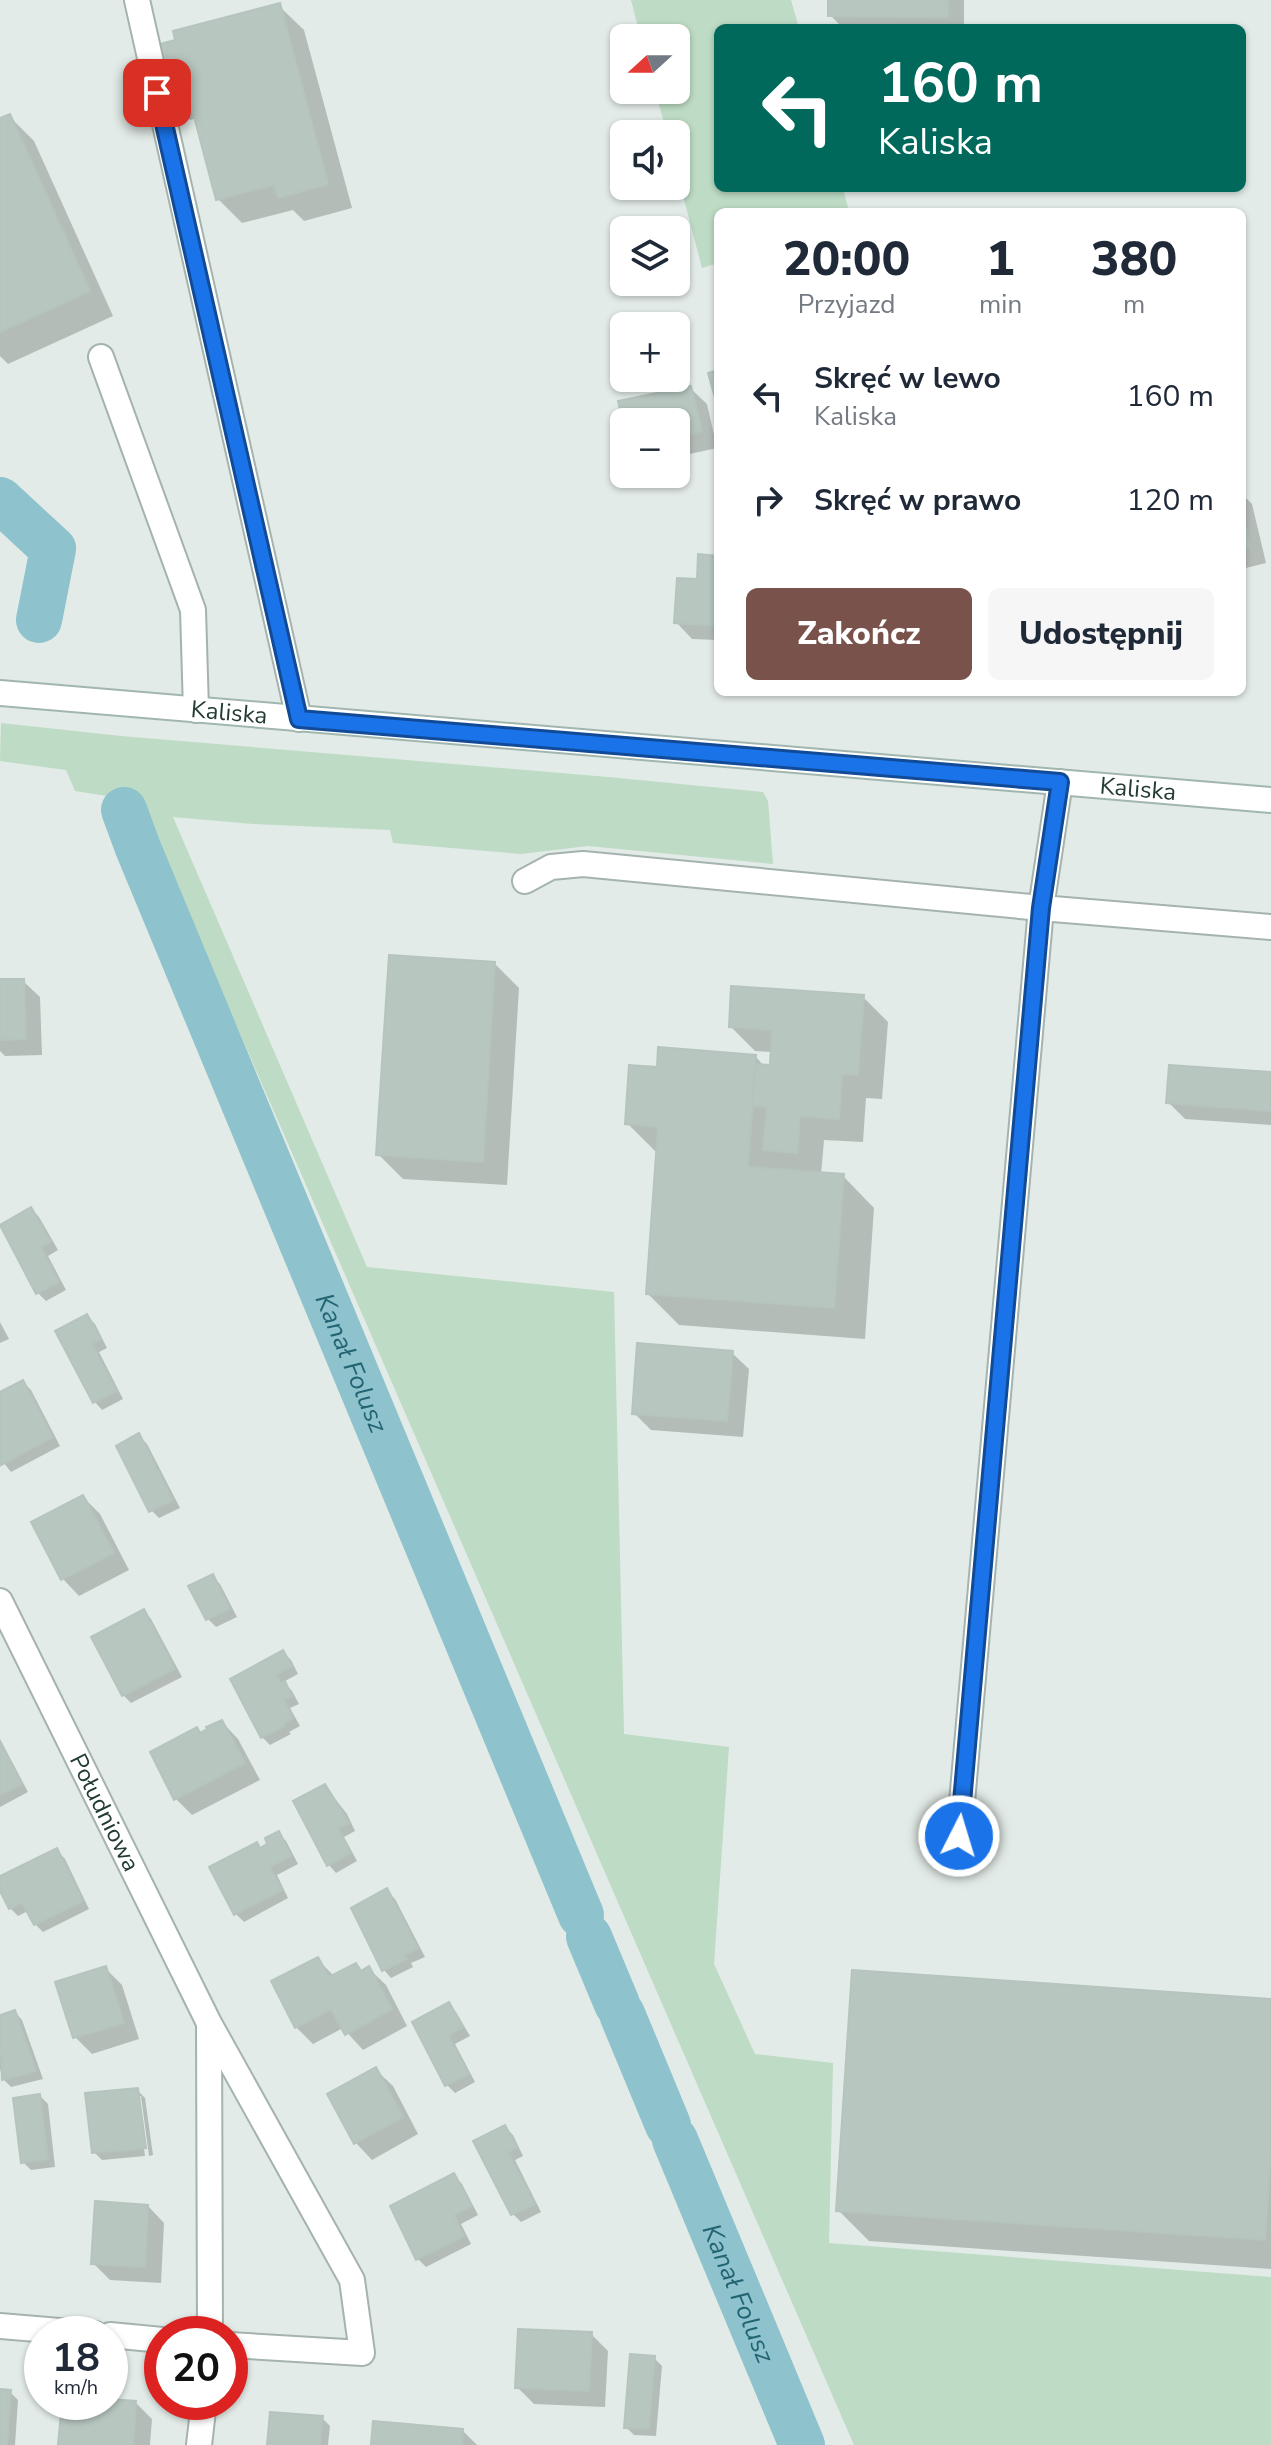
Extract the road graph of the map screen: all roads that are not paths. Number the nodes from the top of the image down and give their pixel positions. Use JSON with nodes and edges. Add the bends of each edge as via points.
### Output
{"nodes":[{"id":1,"x":137,"y":0,"type":"edge"},
{"id":2,"x":101,"y":357,"type":"dead end"},
{"id":3,"x":0,"y":693,"type":"edge"},
{"id":4,"x":196,"y":710,"type":"junction"},
{"id":5,"x":299,"y":719,"type":"junction"},
{"id":6,"x":1060,"y":782,"type":"junction"},
{"id":7,"x":1271,"y":800,"type":"edge"},
{"id":8,"x":525,"y":881,"type":"dead end"},
{"id":9,"x":1041,"y":908,"type":"junction"},
{"id":10,"x":1271,"y":927,"type":"edge"},
{"id":11,"x":0,"y":1601,"type":"edge"},
{"id":12,"x":10,"y":1646,"type":"edge"},
{"id":13,"x":959,"y":1836,"type":"dead end"},
{"id":14,"x":209,"y":2023,"type":"junction"},
{"id":15,"x":210,"y":2316,"type":"edge"},
{"id":16,"x":0,"y":2326,"type":"edge"},
{"id":17,"x":24,"y":2328,"type":"edge"},
{"id":18,"x":248,"y":2346,"type":"edge"},
{"id":19,"x":202,"y":2420,"type":"edge"},
{"id":20,"x":199,"y":2445,"type":"edge"}],
"edges":[{"from":1,"to":5,"type":"street"},
{"from":2,"to":4,"type":"street","via":[[193,610]]},
{"from":3,"to":4,"type":"street","name":"Kaliska"},
{"from":4,"to":5,"type":"street","name":"Kaliska"},
{"from":5,"to":6,"type":"street","name":"Kaliska"},
{"from":6,"to":7,"type":"street","name":"Kaliska"},
{"from":6,"to":9,"type":"street"},
{"from":8,"to":9,"type":"street","via":[[551,867],[583,864]]},
{"from":9,"to":10,"type":"street"},
{"from":9,"to":13,"type":"street"},
{"from":11,"to":12,"type":"street","name":"Południowa"},
{"from":12,"to":14,"type":"street","name":"Południowa"},
{"from":14,"to":15,"type":"street","name":"Południowa"},
{"from":14,"to":18,"type":"street","name":"Południowa","via":[[352,2280],[362,2353]]},
{"from":16,"to":17,"type":"street"},
{"from":19,"to":20,"type":"street"}]}
